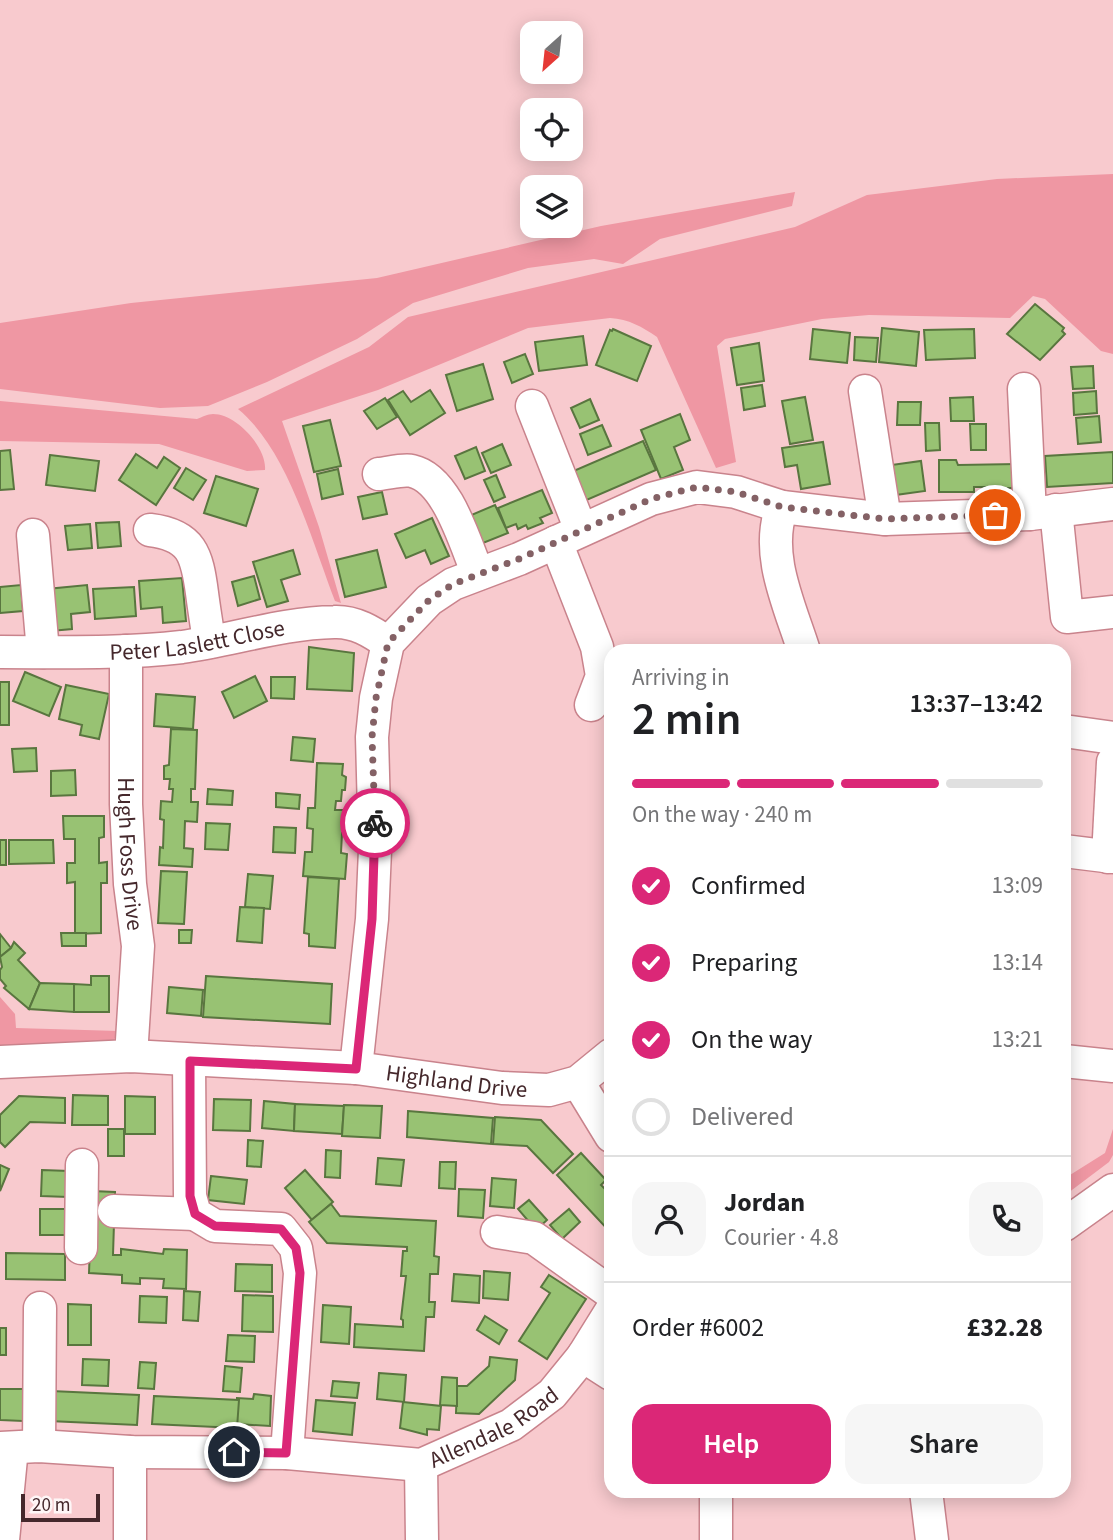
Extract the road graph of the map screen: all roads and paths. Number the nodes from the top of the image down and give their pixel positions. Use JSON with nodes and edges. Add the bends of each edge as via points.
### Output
{"nodes":[{"id":1,"x":1024,"y":389,"type":"dead end"},
{"id":2,"x":865,"y":391,"type":"dead end"},
{"id":3,"x":532,"y":406,"type":"dead end"},
{"id":4,"x":379,"y":474,"type":"dead end"},
{"id":5,"x":1113,"y":504,"type":"edge"},
{"id":6,"x":782,"y":507,"type":"junction"},
{"id":7,"x":1043,"y":512,"type":"junction"},
{"id":8,"x":885,"y":519,"type":"junction"},
{"id":9,"x":150,"y":530,"type":"dead end"},
{"id":10,"x":33,"y":535,"type":"dead end"},
{"id":11,"x":568,"y":536,"type":"junction"},
{"id":12,"x":478,"y":574,"type":"junction"},
{"id":13,"x":1113,"y":612,"type":"edge"},
{"id":14,"x":209,"y":642,"type":"junction"},
{"id":15,"x":388,"y":643,"type":"junction"},
{"id":16,"x":802,"y":644,"type":"edge"},
{"id":17,"x":126,"y":651,"type":"junction"},
{"id":18,"x":0,"y":652,"type":"edge"},
{"id":19,"x":43,"y":652,"type":"junction"},
{"id":20,"x":591,"y":705,"type":"dead end"},
{"id":21,"x":1071,"y":732,"type":"edge"},
{"id":22,"x":1113,"y":738,"type":"edge"},
{"id":23,"x":1113,"y":762,"type":"edge"},
{"id":24,"x":1071,"y":852,"type":"edge"},
{"id":25,"x":1110,"y":857,"type":"edge"},
{"id":26,"x":131,"y":1056,"type":"junction"},
{"id":27,"x":190,"y":1061,"type":"junction"},
{"id":28,"x":604,"y":1061,"type":"edge"},
{"id":29,"x":0,"y":1062,"type":"edge"},
{"id":30,"x":1071,"y":1062,"type":"edge"},
{"id":31,"x":1113,"y":1066,"type":"edge"},
{"id":32,"x":356,"y":1069,"type":"junction"},
{"id":33,"x":578,"y":1082,"type":"junction"},
{"id":34,"x":604,"y":1125,"type":"edge"},
{"id":35,"x":82,"y":1165,"type":"dead end"},
{"id":36,"x":1113,"y":1190,"type":"edge"},
{"id":37,"x":96,"y":1211,"type":"junction"},
{"id":38,"x":195,"y":1214,"type":"junction"},
{"id":39,"x":1071,"y":1220,"type":"edge"},
{"id":40,"x":497,"y":1232,"type":"dead end"},
{"id":41,"x":81,"y":1248,"type":"dead end"},
{"id":42,"x":604,"y":1288,"type":"edge"},
{"id":43,"x":40,"y":1308,"type":"dead end"},
{"id":44,"x":604,"y":1322,"type":"edge"},
{"id":45,"x":583,"y":1356,"type":"junction"},
{"id":46,"x":604,"y":1370,"type":"edge"},
{"id":47,"x":17,"y":1447,"type":"edge"},
{"id":48,"x":130,"y":1452,"type":"junction"},
{"id":49,"x":286,"y":1453,"type":"junction"},
{"id":50,"x":421,"y":1465,"type":"junction"},
{"id":51,"x":716,"y":1498,"type":"edge"},
{"id":52,"x":927,"y":1498,"type":"edge"},
{"id":53,"x":3,"y":1540,"type":"edge"},
{"id":54,"x":130,"y":1540,"type":"edge"},
{"id":55,"x":422,"y":1540,"type":"edge"},
{"id":56,"x":716,"y":1540,"type":"edge"},
{"id":57,"x":932,"y":1540,"type":"edge"}],
"edges":[{"from":1,"to":7,"type":"street"},
{"from":2,"to":8,"type":"street"},
{"from":3,"to":11,"type":"street"},
{"from":4,"to":12,"type":"street","via":[[412,471],[435,484]]},
{"from":5,"to":7,"type":"street"},
{"from":6,"to":8,"type":"street"},
{"from":6,"to":11,"type":"street","via":[[736,492],[697,487],[651,499]]},
{"from":6,"to":16,"type":"street","via":[[774,543]]},
{"from":7,"to":8,"type":"street"},
{"from":7,"to":13,"type":"street","via":[[1067,617]]},
{"from":9,"to":14,"type":"street","via":[[168,532],[192,550]]},
{"from":10,"to":19,"type":"street"},
{"from":11,"to":12,"type":"street"},
{"from":11,"to":20,"type":"street","via":[[602,676]]},
{"from":12,"to":15,"type":"street","via":[[429,600]]},
{"from":14,"to":15,"type":"street","name":"Peter Laslett Close","via":[[335,622],[366,629]]},
{"from":14,"to":17,"type":"street","name":"Peter Laslett Close"},
{"from":15,"to":32,"type":"street","via":[[372,737],[372,919]]},
{"from":17,"to":19,"type":"street","name":"Peter Laslett Close"},
{"from":17,"to":26,"type":"street","name":"Hugh Foss Drive","via":[[126,804],[138,946]]},
{"from":18,"to":19,"type":"street","name":"Peter Laslett Close"},
{"from":21,"to":22,"type":"street"},
{"from":23,"to":25,"type":"street"},
{"from":24,"to":25,"type":"street"},
{"from":26,"to":27,"type":"street","name":"Highland Drive"},
{"from":26,"to":29,"type":"street","name":"Highland Drive"},
{"from":27,"to":32,"type":"street","name":"Highland Drive"},
{"from":27,"to":38,"type":"street","via":[[190,1196]]},
{"from":28,"to":33,"type":"street","name":"Highland Drive"},
{"from":30,"to":31,"type":"street"},
{"from":32,"to":33,"type":"street","name":"Highland Drive","via":[[549,1090]]},
{"from":33,"to":34,"type":"street"},
{"from":35,"to":37,"type":"street"},
{"from":36,"to":39,"type":"street"},
{"from":37,"to":38,"type":"street"},
{"from":37,"to":41,"type":"street"},
{"from":38,"to":49,"type":"street","via":[[215,1226],[281,1229],[296,1248],[300,1273]]},
{"from":40,"to":42,"type":"street","via":[[534,1238]]},
{"from":43,"to":47,"type":"street"},
{"from":44,"to":45,"type":"street","name":"Allendale Road"},
{"from":45,"to":46,"type":"street"},
{"from":45,"to":50,"type":"street","name":"Allendale Road","via":[[552,1394],[510,1425]]},
{"from":47,"to":48,"type":"street","name":"Allendale Road"},
{"from":47,"to":53,"type":"street"},
{"from":48,"to":49,"type":"street","name":"Allendale Road"},
{"from":48,"to":54,"type":"street"},
{"from":49,"to":50,"type":"street","name":"Allendale Road"},
{"from":50,"to":55,"type":"street"},
{"from":51,"to":56,"type":"street"},
{"from":52,"to":57,"type":"street"}]}
